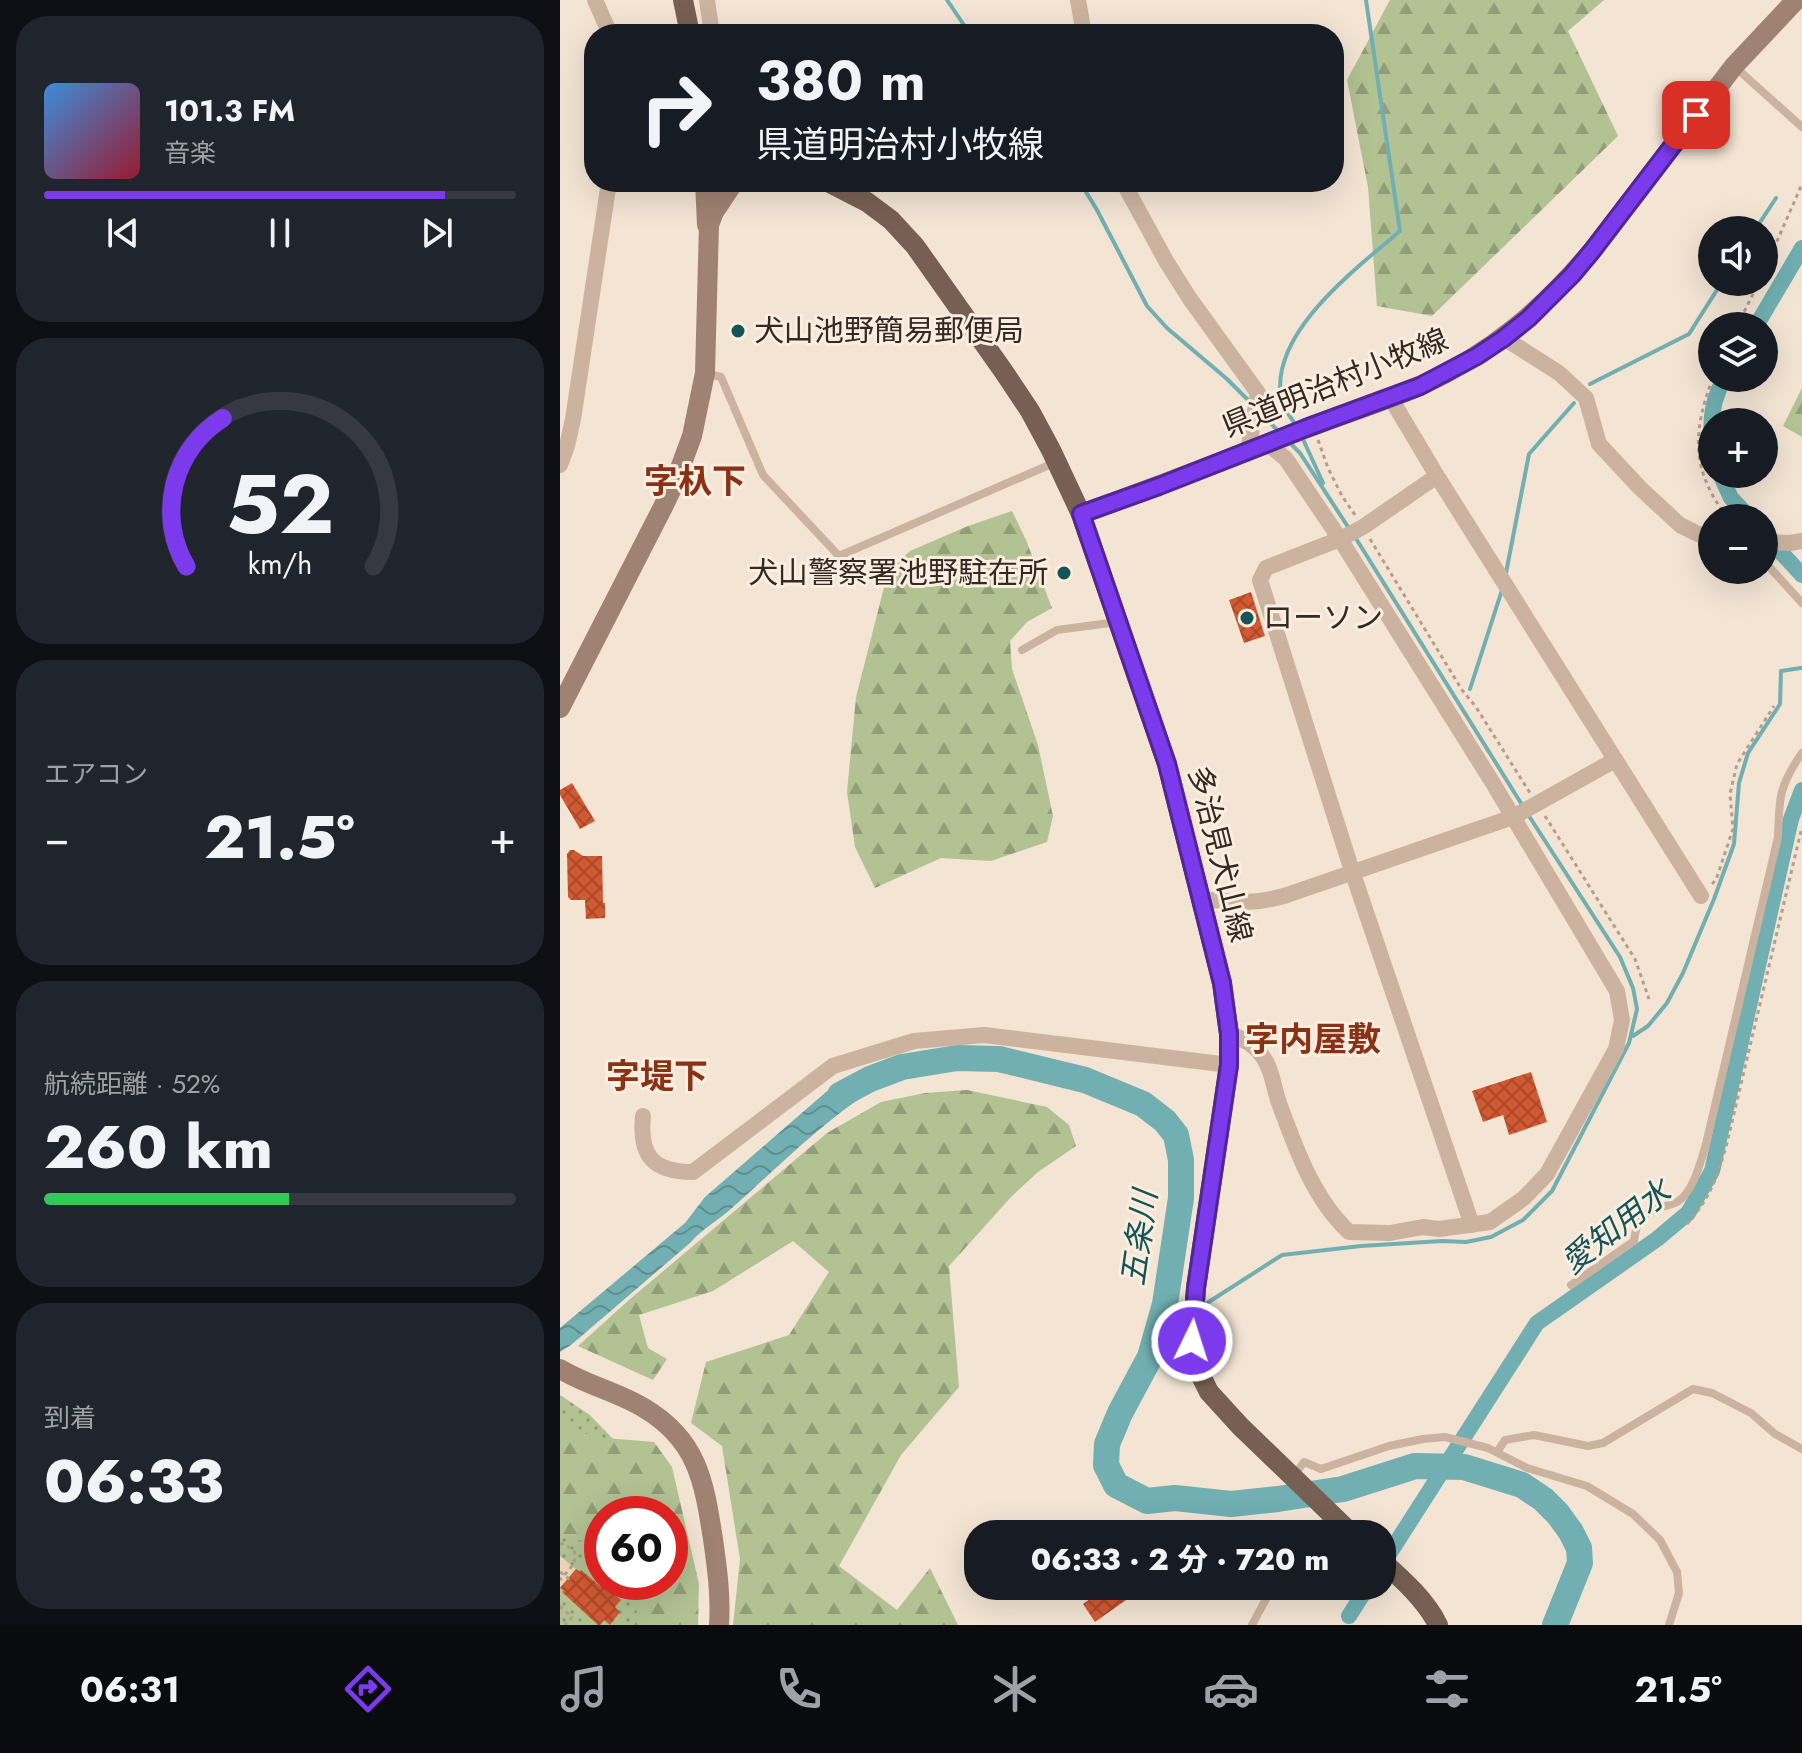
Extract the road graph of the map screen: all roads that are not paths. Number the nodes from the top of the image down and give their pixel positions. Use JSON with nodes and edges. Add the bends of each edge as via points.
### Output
{"nodes":[{"id":1,"x":588,"y":0,"type":"edge"},
{"id":2,"x":595,"y":0,"type":"edge"},
{"id":3,"x":683,"y":0,"type":"edge"},
{"id":4,"x":707,"y":0,"type":"edge"},
{"id":5,"x":1078,"y":0,"type":"edge"},
{"id":6,"x":1796,"y":0,"type":"edge"},
{"id":7,"x":594,"y":24,"type":"edge"},
{"id":8,"x":606,"y":24,"type":"edge"},
{"id":9,"x":688,"y":24,"type":"edge"},
{"id":10,"x":711,"y":24,"type":"edge"},
{"id":11,"x":1082,"y":24,"type":"edge"},
{"id":12,"x":1734,"y":66,"type":"junction"},
{"id":13,"x":1802,"y":127,"type":"edge"},
{"id":14,"x":607,"y":192,"type":"edge"},
{"id":15,"x":705,"y":192,"type":"edge"},
{"id":16,"x":728,"y":192,"type":"edge"},
{"id":17,"x":848,"y":192,"type":"edge"},
{"id":18,"x":1128,"y":192,"type":"edge"},
{"id":19,"x":707,"y":233,"type":"junction"},
{"id":20,"x":1504,"y":338,"type":"junction"},
{"id":21,"x":705,"y":373,"type":"junction"},
{"id":22,"x":1390,"y":397,"type":"junction"},
{"id":23,"x":1271,"y":442,"type":"junction"},
{"id":24,"x":1248,"y":452,"type":"junction"},
{"id":25,"x":1057,"y":462,"type":"junction"},
{"id":26,"x":560,"y":465,"type":"edge"},
{"id":27,"x":1437,"y":476,"type":"junction"},
{"id":28,"x":1081,"y":514,"type":"junction"},
{"id":29,"x":1698,"y":534,"type":"edge"},
{"id":30,"x":1341,"y":538,"type":"junction"},
{"id":31,"x":1778,"y":576,"type":"edge"},
{"id":32,"x":1802,"y":603,"type":"edge"},
{"id":33,"x":1118,"y":621,"type":"junction"},
{"id":34,"x":1022,"y":650,"type":"dead end"},
{"id":35,"x":560,"y":708,"type":"edge"},
{"id":36,"x":1802,"y":753,"type":"edge"},
{"id":37,"x":1615,"y":760,"type":"junction"},
{"id":38,"x":1515,"y":816,"type":"junction"},
{"id":39,"x":1352,"y":871,"type":"junction"},
{"id":40,"x":1701,"y":896,"type":"road end"},
{"id":41,"x":1201,"y":899,"type":"junction"},
{"id":42,"x":1229,"y":1034,"type":"junction"},
{"id":43,"x":1229,"y":1065,"type":"junction"},
{"id":44,"x":643,"y":1116,"type":"dead end"},
{"id":45,"x":1472,"y":1225,"type":"junction"},
{"id":46,"x":1571,"y":1285,"type":"dead end"},
{"id":47,"x":562,"y":1370,"type":"edge"},
{"id":48,"x":1802,"y":1449,"type":"edge"},
{"id":49,"x":1497,"y":1452,"type":"junction"},
{"id":50,"x":1293,"y":1478,"type":"junction"},
{"id":51,"x":1328,"y":1513,"type":"junction"},
{"id":52,"x":1324,"y":1520,"type":"edge"},
{"id":53,"x":1336,"y":1520,"type":"edge"},
{"id":54,"x":1396,"y":1573,"type":"edge"},
{"id":55,"x":1265,"y":1600,"type":"edge"},
{"id":56,"x":719,"y":1625,"type":"edge"},
{"id":57,"x":1252,"y":1625,"type":"edge"},
{"id":58,"x":1438,"y":1625,"type":"edge"},
{"id":59,"x":1669,"y":1625,"type":"edge"}],
"edges":[{"from":1,"to":7,"type":"street"},
{"from":2,"to":8,"type":"street"},
{"from":3,"to":9,"type":"main road"},
{"from":4,"to":10,"type":"street"},
{"from":5,"to":11,"type":"street"},
{"from":6,"to":12,"type":"main road","name":"県道明治村小牧線"},
{"from":12,"to":13,"type":"lane"},
{"from":12,"to":20,"type":"main road","name":"県道明治村小牧線","via":[[1592,251]]},
{"from":14,"to":26,"type":"street","via":[[573,419]]},
{"from":15,"to":19,"type":"main road"},
{"from":16,"to":19,"type":"main road"},
{"from":17,"to":25,"type":"main road","name":"多治見犬山線","via":[[891,220],[915,246],[1030,411]]},
{"from":18,"to":24,"type":"street","via":[[1190,299],[1258,393]]},
{"from":19,"to":21,"type":"main road"},
{"from":20,"to":22,"type":"main road","name":"県道明治村小牧線","via":[[1448,372]]},
{"from":20,"to":29,"type":"street","via":[[1559,373],[1586,398],[1599,444],[1680,525]]},
{"from":21,"to":25,"type":"lane","via":[[721,377],[763,475],[839,556]]},
{"from":21,"to":35,"type":"main road","via":[[692,436],[675,482]]},
{"from":22,"to":23,"type":"main road","name":"県道明治村小牧線"},
{"from":22,"to":27,"type":"street"},
{"from":23,"to":24,"type":"main road","name":"県道明治村小牧線"},
{"from":23,"to":30,"type":"street"},
{"from":24,"to":28,"type":"main road","name":"県道明治村小牧線"},
{"from":25,"to":28,"type":"main road","name":"多治見犬山線"},
{"from":27,"to":30,"type":"street"},
{"from":27,"to":37,"type":"street"},
{"from":28,"to":33,"type":"main road","name":"多治見犬山線"},
{"from":30,"to":38,"type":"street"},
{"from":30,"to":39,"type":"street","via":[[1266,568],[1260,580]]},
{"from":31,"to":32,"type":"lane"},
{"from":33,"to":34,"type":"lane","via":[[1057,630]]},
{"from":33,"to":41,"type":"main road","name":"多治見犬山線","via":[[1167,764]]},
{"from":36,"to":46,"type":"lane","via":[[1781,790],[1778,837],[1698,1171],[1677,1202],[1641,1216],[1634,1241]]},
{"from":37,"to":38,"type":"street"},
{"from":37,"to":40,"type":"street"},
{"from":38,"to":39,"type":"street"},
{"from":38,"to":45,"type":"street","via":[[1617,991],[1622,1020],[1616,1049],[1547,1174],[1490,1222]]},
{"from":39,"to":41,"type":"street","via":[[1265,902]]},
{"from":39,"to":45,"type":"street"},
{"from":41,"to":42,"type":"main road","name":"多治見犬山線"},
{"from":42,"to":43,"type":"main road","name":"多治見犬山線"},
{"from":42,"to":45,"type":"street","via":[[1250,1042],[1265,1059],[1294,1144],[1333,1217],[1349,1232]]},
{"from":43,"to":44,"type":"street","via":[[984,1035],[914,1041],[833,1066],[693,1172],[667,1170],[653,1162],[645,1149]]},
{"from":43,"to":50,"type":"main road","name":"多治見犬山線","via":[[1192,1341],[1196,1366],[1209,1392]]},
{"from":47,"to":56,"type":"main road","via":[[644,1407],[684,1443],[706,1493]]},
{"from":48,"to":49,"type":"lane","via":[[1751,1413],[1693,1389],[1603,1443],[1588,1446],[1534,1435],[1505,1440]]},
{"from":49,"to":50,"type":"lane","via":[[1445,1437],[1423,1439],[1321,1469],[1304,1462]]},
{"from":49,"to":59,"type":"lane","via":[[1527,1468],[1587,1486],[1633,1514],[1660,1540],[1677,1572],[1679,1593]]},
{"from":50,"to":51,"type":"main road","name":"多治見犬山線"},
{"from":51,"to":52,"type":"lane"},
{"from":51,"to":53,"type":"main road","name":"多治見犬山線"},
{"from":54,"to":58,"type":"main road"},
{"from":55,"to":57,"type":"lane"}]}
